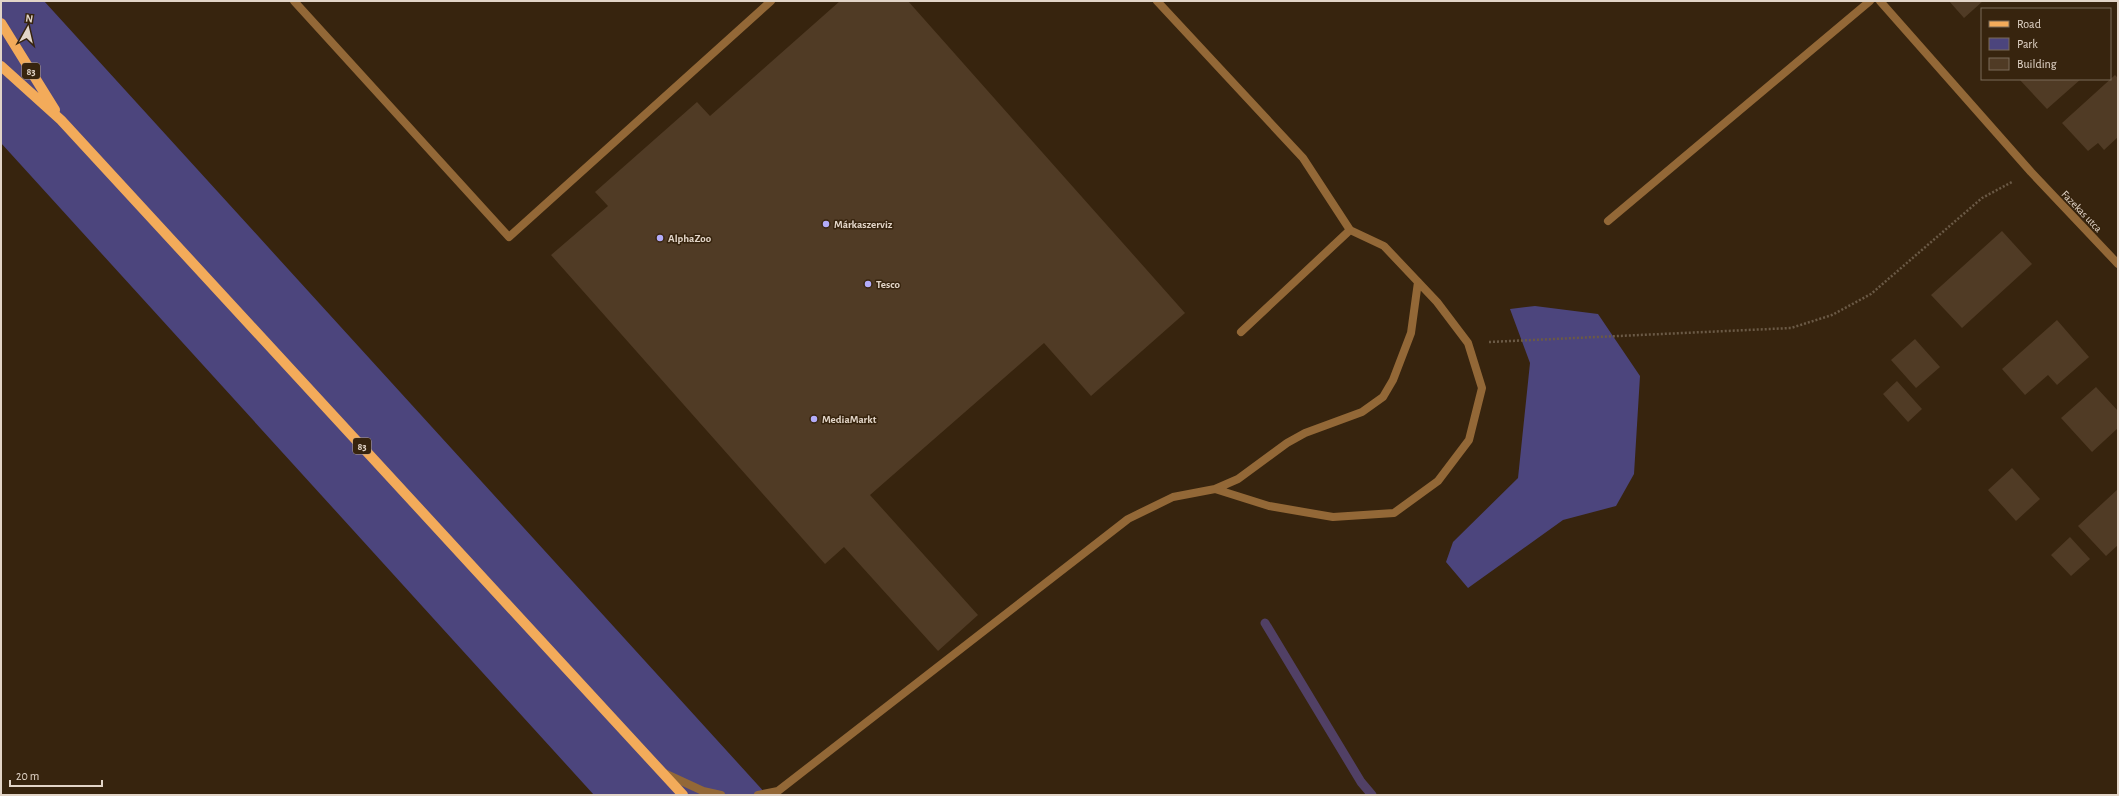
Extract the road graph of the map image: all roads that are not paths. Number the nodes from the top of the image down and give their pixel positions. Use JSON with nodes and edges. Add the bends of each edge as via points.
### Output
{"nodes":[{"id":1,"x":294,"y":1,"type":"edge"},
{"id":2,"x":771,"y":1,"type":"edge"},
{"id":3,"x":1157,"y":1,"type":"edge"},
{"id":4,"x":1870,"y":1,"type":"edge"},
{"id":5,"x":1880,"y":1,"type":"edge"},
{"id":6,"x":1,"y":23,"type":"edge"},
{"id":7,"x":1,"y":66,"type":"edge"},
{"id":8,"x":61,"y":120,"type":"junction"},
{"id":9,"x":1608,"y":222,"type":"dead end"},
{"id":10,"x":1350,"y":230,"type":"junction"},
{"id":11,"x":2118,"y":264,"type":"edge"},
{"id":12,"x":1418,"y":282,"type":"junction"},
{"id":13,"x":1241,"y":332,"type":"dead end"},
{"id":14,"x":1215,"y":489,"type":"junction"},
{"id":15,"x":663,"y":773,"type":"junction"},
{"id":16,"x":777,"y":793,"type":"edge"},
{"id":17,"x":683,"y":795,"type":"edge"},
{"id":18,"x":721,"y":795,"type":"edge"},
{"id":19,"x":758,"y":795,"type":"edge"}],
"edges":[{"from":1,"to":2,"type":"street","via":[[509,237]]},
{"from":3,"to":10,"type":"street","via":[[1303,158]]},
{"from":4,"to":9,"type":"street"},
{"from":5,"to":11,"type":"street","name":"Fazekas utca","via":[[2031,172]]},
{"from":6,"to":8,"type":"main road","number":"83"},
{"from":7,"to":8,"type":"main road","number":"83"},
{"from":8,"to":15,"type":"main road","number":"83"},
{"from":10,"to":12,"type":"street","via":[[1384,246]]},
{"from":10,"to":13,"type":"street"},
{"from":12,"to":14,"type":"street","via":[[1411,333],[1393,380],[1383,397],[1362,412],[1305,433],[1238,478]]},
{"from":12,"to":14,"type":"street","via":[[1437,302],[1468,343],[1482,388],[1469,440],[1438,481],[1394,513],[1333,517],[1269,506]]},
{"from":14,"to":16,"type":"street","via":[[1173,497],[1128,519]]},
{"from":15,"to":17,"type":"main road","number":"83"},
{"from":15,"to":18,"type":"street","via":[[703,791]]},
{"from":16,"to":19,"type":"street"}]}
